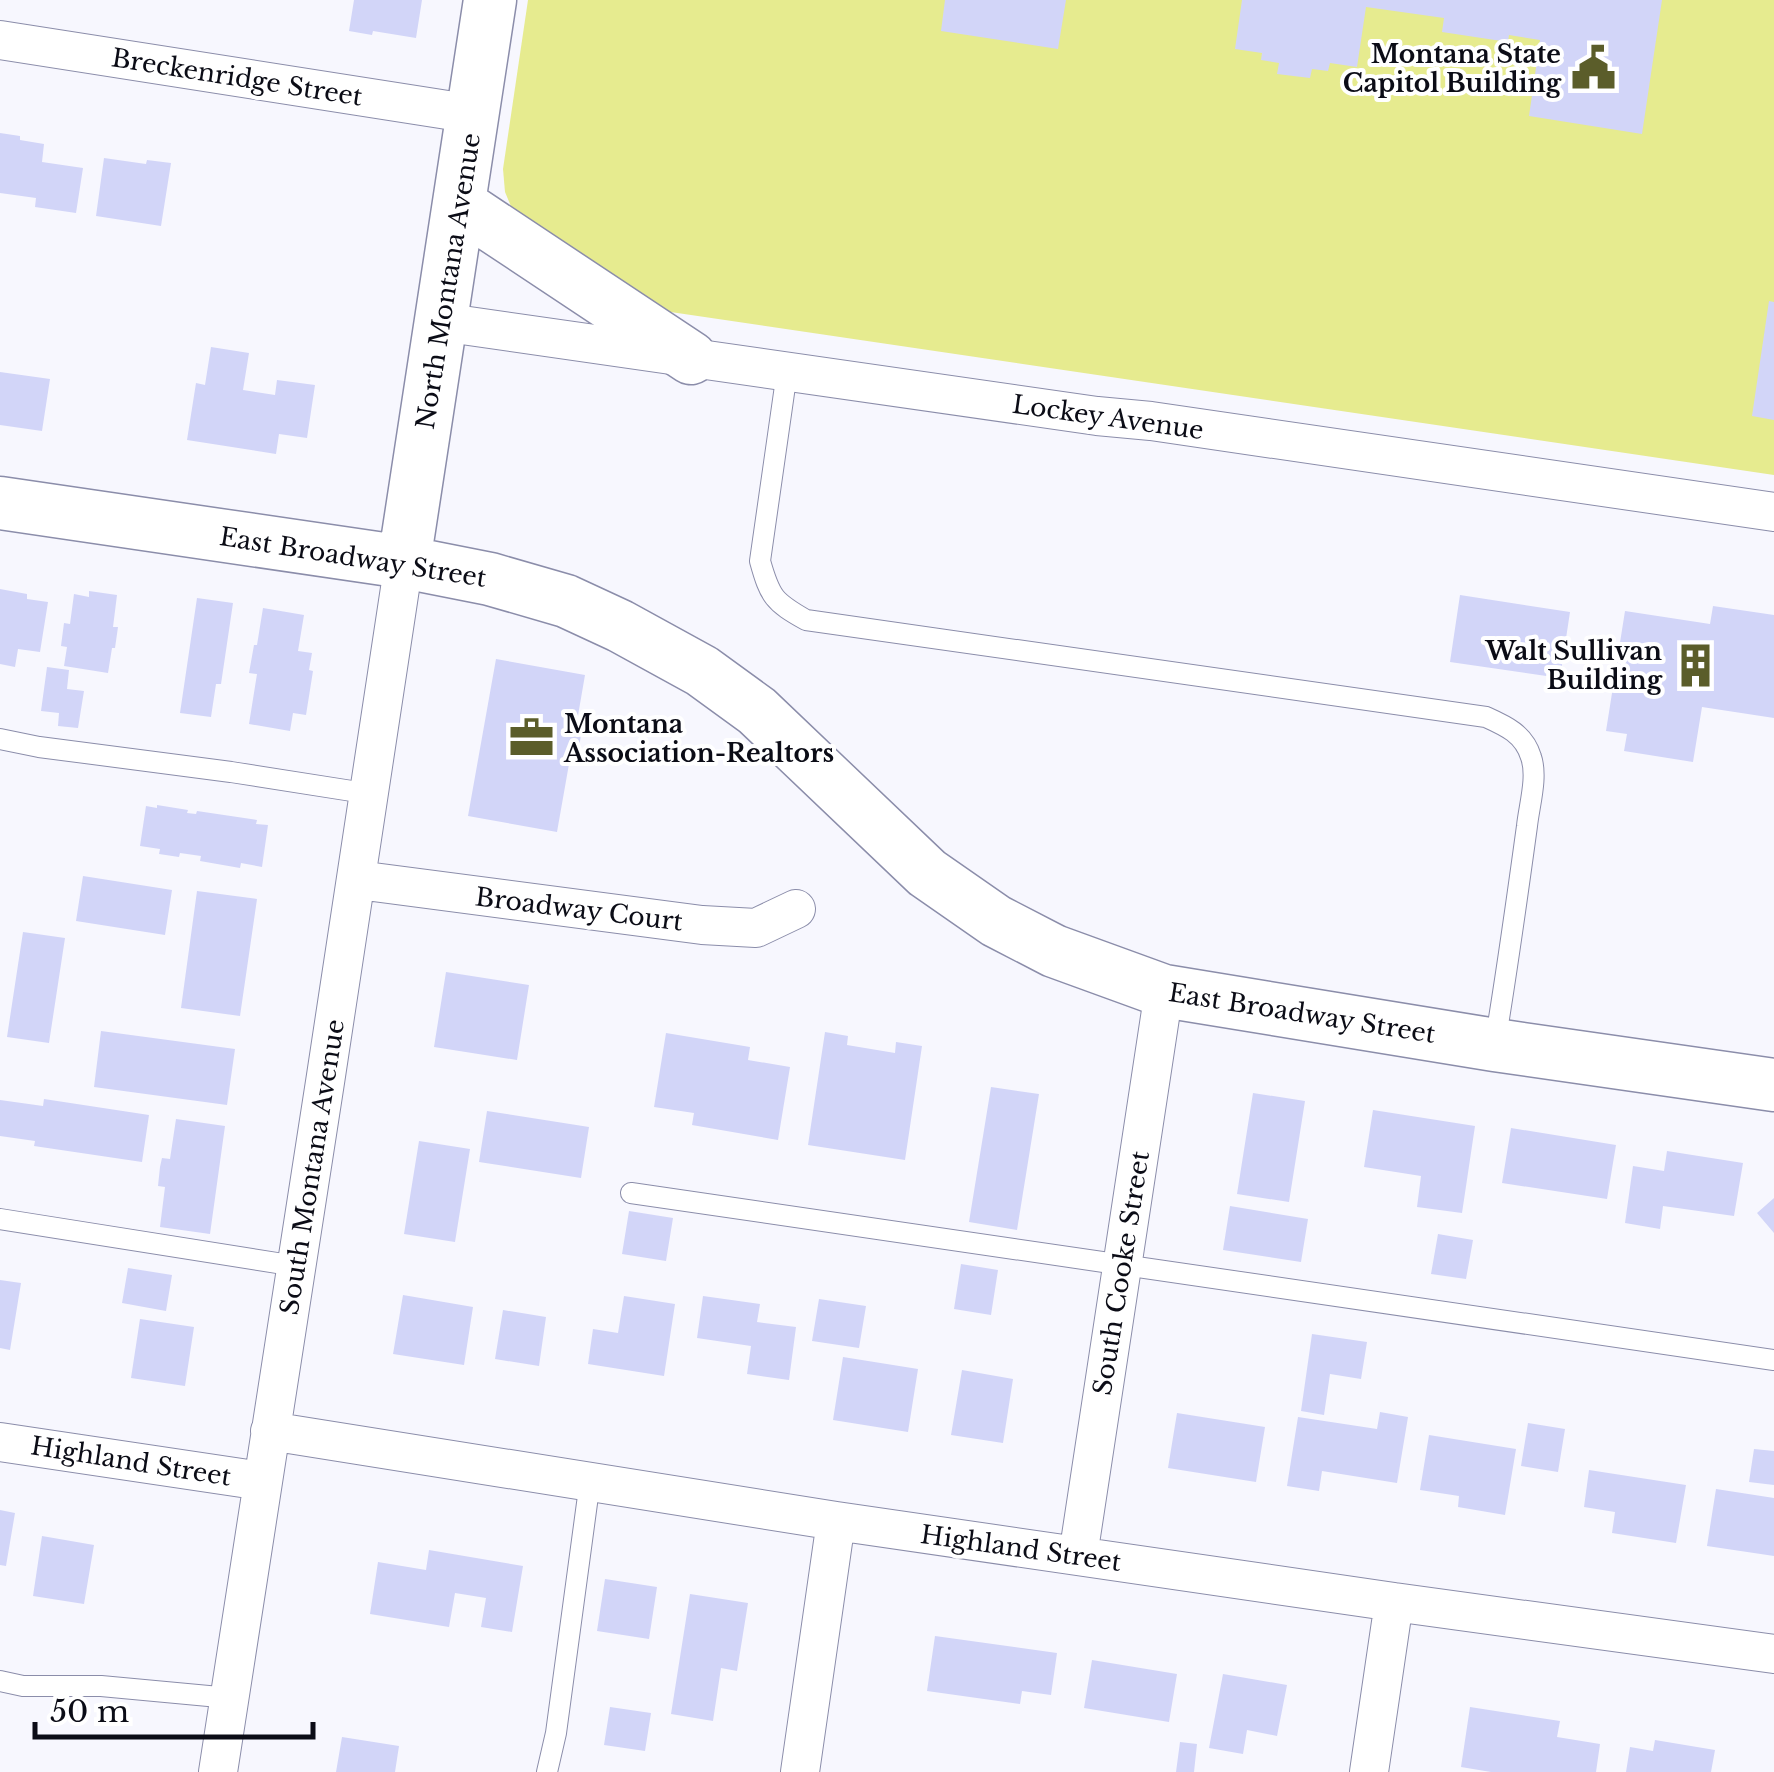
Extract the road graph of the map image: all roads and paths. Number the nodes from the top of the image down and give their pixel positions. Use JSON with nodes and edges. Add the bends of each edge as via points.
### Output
{"nodes":[{"id":1,"x":490,"y":0,"type":"edge"},
{"id":2,"x":0,"y":40,"type":"edge"},
{"id":3,"x":473,"y":114,"type":"junction"},
{"id":4,"x":459,"y":204,"type":"junction"},
{"id":5,"x":442,"y":322,"type":"junction"},
{"id":6,"x":691,"y":358,"type":"junction"},
{"id":7,"x":787,"y":372,"type":"junction"},
{"id":8,"x":0,"y":503,"type":"edge"},
{"id":9,"x":1774,"y":512,"type":"edge"},
{"id":10,"x":404,"y":562,"type":"junction"},
{"id":11,"x":0,"y":739,"type":"edge"},
{"id":12,"x":370,"y":794,"type":"junction"},
{"id":13,"x":358,"y":880,"type":"junction"},
{"id":14,"x":796,"y":909,"type":"dead end"},
{"id":15,"x":1164,"y":991,"type":"junction"},
{"id":16,"x":1495,"y":1045,"type":"junction"},
{"id":17,"x":1774,"y":1085,"type":"edge"},
{"id":18,"x":630,"y":1193,"type":"dead end"},
{"id":19,"x":0,"y":1219,"type":"edge"},
{"id":20,"x":1122,"y":1264,"type":"junction"},
{"id":21,"x":296,"y":1266,"type":"junction"},
{"id":22,"x":1774,"y":1360,"type":"edge"},
{"id":23,"x":270,"y":1430,"type":"junction"},
{"id":24,"x":0,"y":1442,"type":"edge"},
{"id":25,"x":262,"y":1481,"type":"junction"},
{"id":26,"x":590,"y":1482,"type":"junction"},
{"id":27,"x":836,"y":1521,"type":"junction"},
{"id":28,"x":1078,"y":1556,"type":"junction"},
{"id":29,"x":1394,"y":1602,"type":"junction"},
{"id":30,"x":1774,"y":1654,"type":"edge"},
{"id":31,"x":0,"y":1681,"type":"edge"},
{"id":32,"x":230,"y":1698,"type":"junction"},
{"id":33,"x":218,"y":1772,"type":"edge"},
{"id":34,"x":546,"y":1772,"type":"edge"},
{"id":35,"x":800,"y":1772,"type":"edge"},
{"id":36,"x":1369,"y":1772,"type":"edge"}],
"edges":[{"from":1,"to":3,"type":"street","name":"North Montana Avenue"},
{"from":2,"to":3,"type":"street","name":"Breckenridge Street"},
{"from":3,"to":4,"type":"street","name":"North Montana Avenue"},
{"from":4,"to":5,"type":"street","name":"North Montana Avenue"},
{"from":4,"to":6,"type":"street"},
{"from":5,"to":6,"type":"street","name":"Lockey Avenue"},
{"from":5,"to":10,"type":"street","name":"North Montana Avenue"},
{"from":6,"to":7,"type":"street","name":"Lockey Avenue"},
{"from":7,"to":9,"type":"street","name":"Lockey Avenue"},
{"from":7,"to":16,"type":"lane","via":[[760,561],[781,606],[806,620],[1486,717],[1512,729],[1532,759],[1532,784]]},
{"from":8,"to":10,"type":"street","name":"East Broadway Street"},
{"from":10,"to":12,"type":"street","name":"South Montana Avenue"},
{"from":10,"to":15,"type":"street","name":"East Broadway Street","via":[[566,600],[702,671],[756,711],[927,873],[996,922]]},
{"from":11,"to":12,"type":"lane"},
{"from":12,"to":13,"type":"street","name":"South Montana Avenue"},
{"from":13,"to":14,"type":"street","name":"Broadway Court","via":[[702,925],[756,928]]},
{"from":13,"to":21,"type":"street","name":"South Montana Avenue"},
{"from":15,"to":16,"type":"street","name":"East Broadway Street"},
{"from":15,"to":20,"type":"street","name":"South Cooke Street"},
{"from":16,"to":17,"type":"street","name":"East Broadway Street"},
{"from":18,"to":20,"type":"lane"},
{"from":19,"to":21,"type":"lane"},
{"from":20,"to":22,"type":"lane"},
{"from":20,"to":28,"type":"street","name":"South Cooke Street"},
{"from":21,"to":23,"type":"street","name":"South Montana Avenue"},
{"from":23,"to":25,"type":"street","name":"South Montana Avenue"},
{"from":23,"to":26,"type":"street","name":"Highland Street"},
{"from":24,"to":25,"type":"street","name":"Highland Street"},
{"from":25,"to":32,"type":"street","name":"South Montana Avenue"},
{"from":26,"to":27,"type":"street","name":"Highland Street"},
{"from":26,"to":34,"type":"lane"},
{"from":27,"to":28,"type":"street","name":"Highland Street"},
{"from":27,"to":35,"type":"street"},
{"from":28,"to":29,"type":"street","name":"Highland Street"},
{"from":29,"to":30,"type":"street","name":"Highland Street"},
{"from":29,"to":36,"type":"street"},
{"from":31,"to":32,"type":"lane"},
{"from":32,"to":33,"type":"street","name":"South Montana Avenue"}]}
